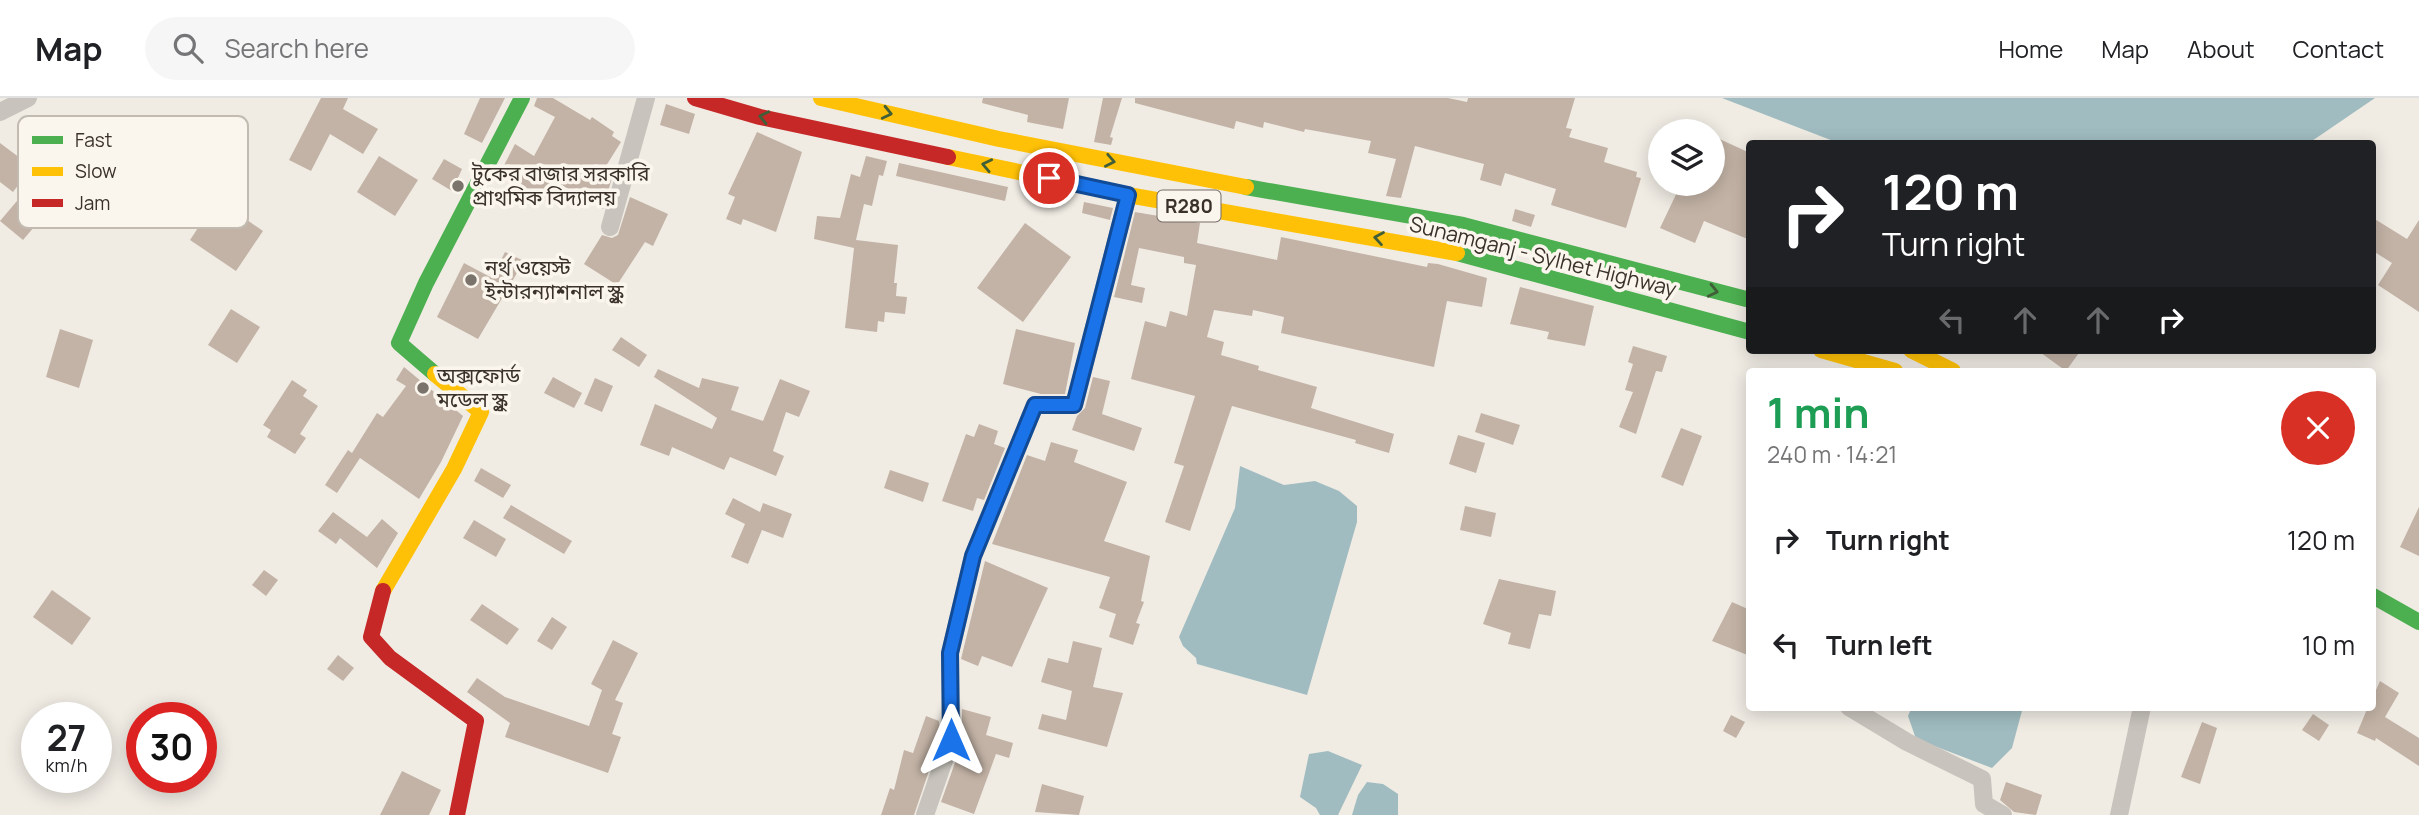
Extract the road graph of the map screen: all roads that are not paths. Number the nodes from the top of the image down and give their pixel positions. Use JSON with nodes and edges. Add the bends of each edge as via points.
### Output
{"nodes":[{"id":1,"x":28,"y":98,"type":"edge"},
{"id":2,"x":522,"y":98,"type":"edge"},
{"id":3,"x":646,"y":98,"type":"edge"},
{"id":4,"x":695,"y":98,"type":"edge"},
{"id":5,"x":821,"y":98,"type":"edge"},
{"id":6,"x":0,"y":112,"type":"edge"},
{"id":7,"x":1128,"y":195,"type":"junction"},
{"id":8,"x":610,"y":227,"type":"dead end"},
{"id":9,"x":1746,"y":299,"type":"edge"},
{"id":10,"x":1746,"y":331,"type":"edge"},
{"id":11,"x":1837,"y":354,"type":"edge"},
{"id":12,"x":1919,"y":354,"type":"edge"},
{"id":13,"x":1885,"y":368,"type":"edge"},
{"id":14,"x":1947,"y":368,"type":"edge"},
{"id":15,"x":2376,"y":598,"type":"edge"},
{"id":16,"x":2419,"y":622,"type":"edge"},
{"id":17,"x":1856,"y":711,"type":"edge"},
{"id":18,"x":2140,"y":711,"type":"edge"},
{"id":19,"x":457,"y":815,"type":"edge"},
{"id":20,"x":925,"y":815,"type":"edge"},
{"id":21,"x":2003,"y":815,"type":"edge"},
{"id":22,"x":2119,"y":815,"type":"edge"}],
"edges":[{"from":1,"to":6,"type":"street"},
{"from":2,"to":19,"type":"main road","via":[[399,343],[481,412],[468,443],[398,560],[372,623],[371,637],[390,658],[476,722]]},
{"from":3,"to":8,"type":"street"},
{"from":7,"to":4,"type":"main road","name":"Sunamganj - Sylhet Highway","number":"R280","one_way":true,"via":[[760,117]]},
{"from":5,"to":9,"type":"main road","name":"Sunamganj - Sylhet Highway","number":"R280","one_way":true,"via":[[1013,142],[1463,225]]},
{"from":10,"to":7,"type":"main road","name":"Sunamganj - Sylhet Highway","number":"R280","one_way":true,"via":[[1441,249]]},
{"from":7,"to":20,"type":"street","via":[[1074,405],[1035,405],[973,556],[950,653],[951,740]]},
{"from":11,"to":13,"type":"main road"},
{"from":12,"to":14,"type":"main road"},
{"from":15,"to":16,"type":"main road"},
{"from":17,"to":21,"type":"street","via":[[1982,779],[1984,804]]},
{"from":18,"to":22,"type":"street"}]}
